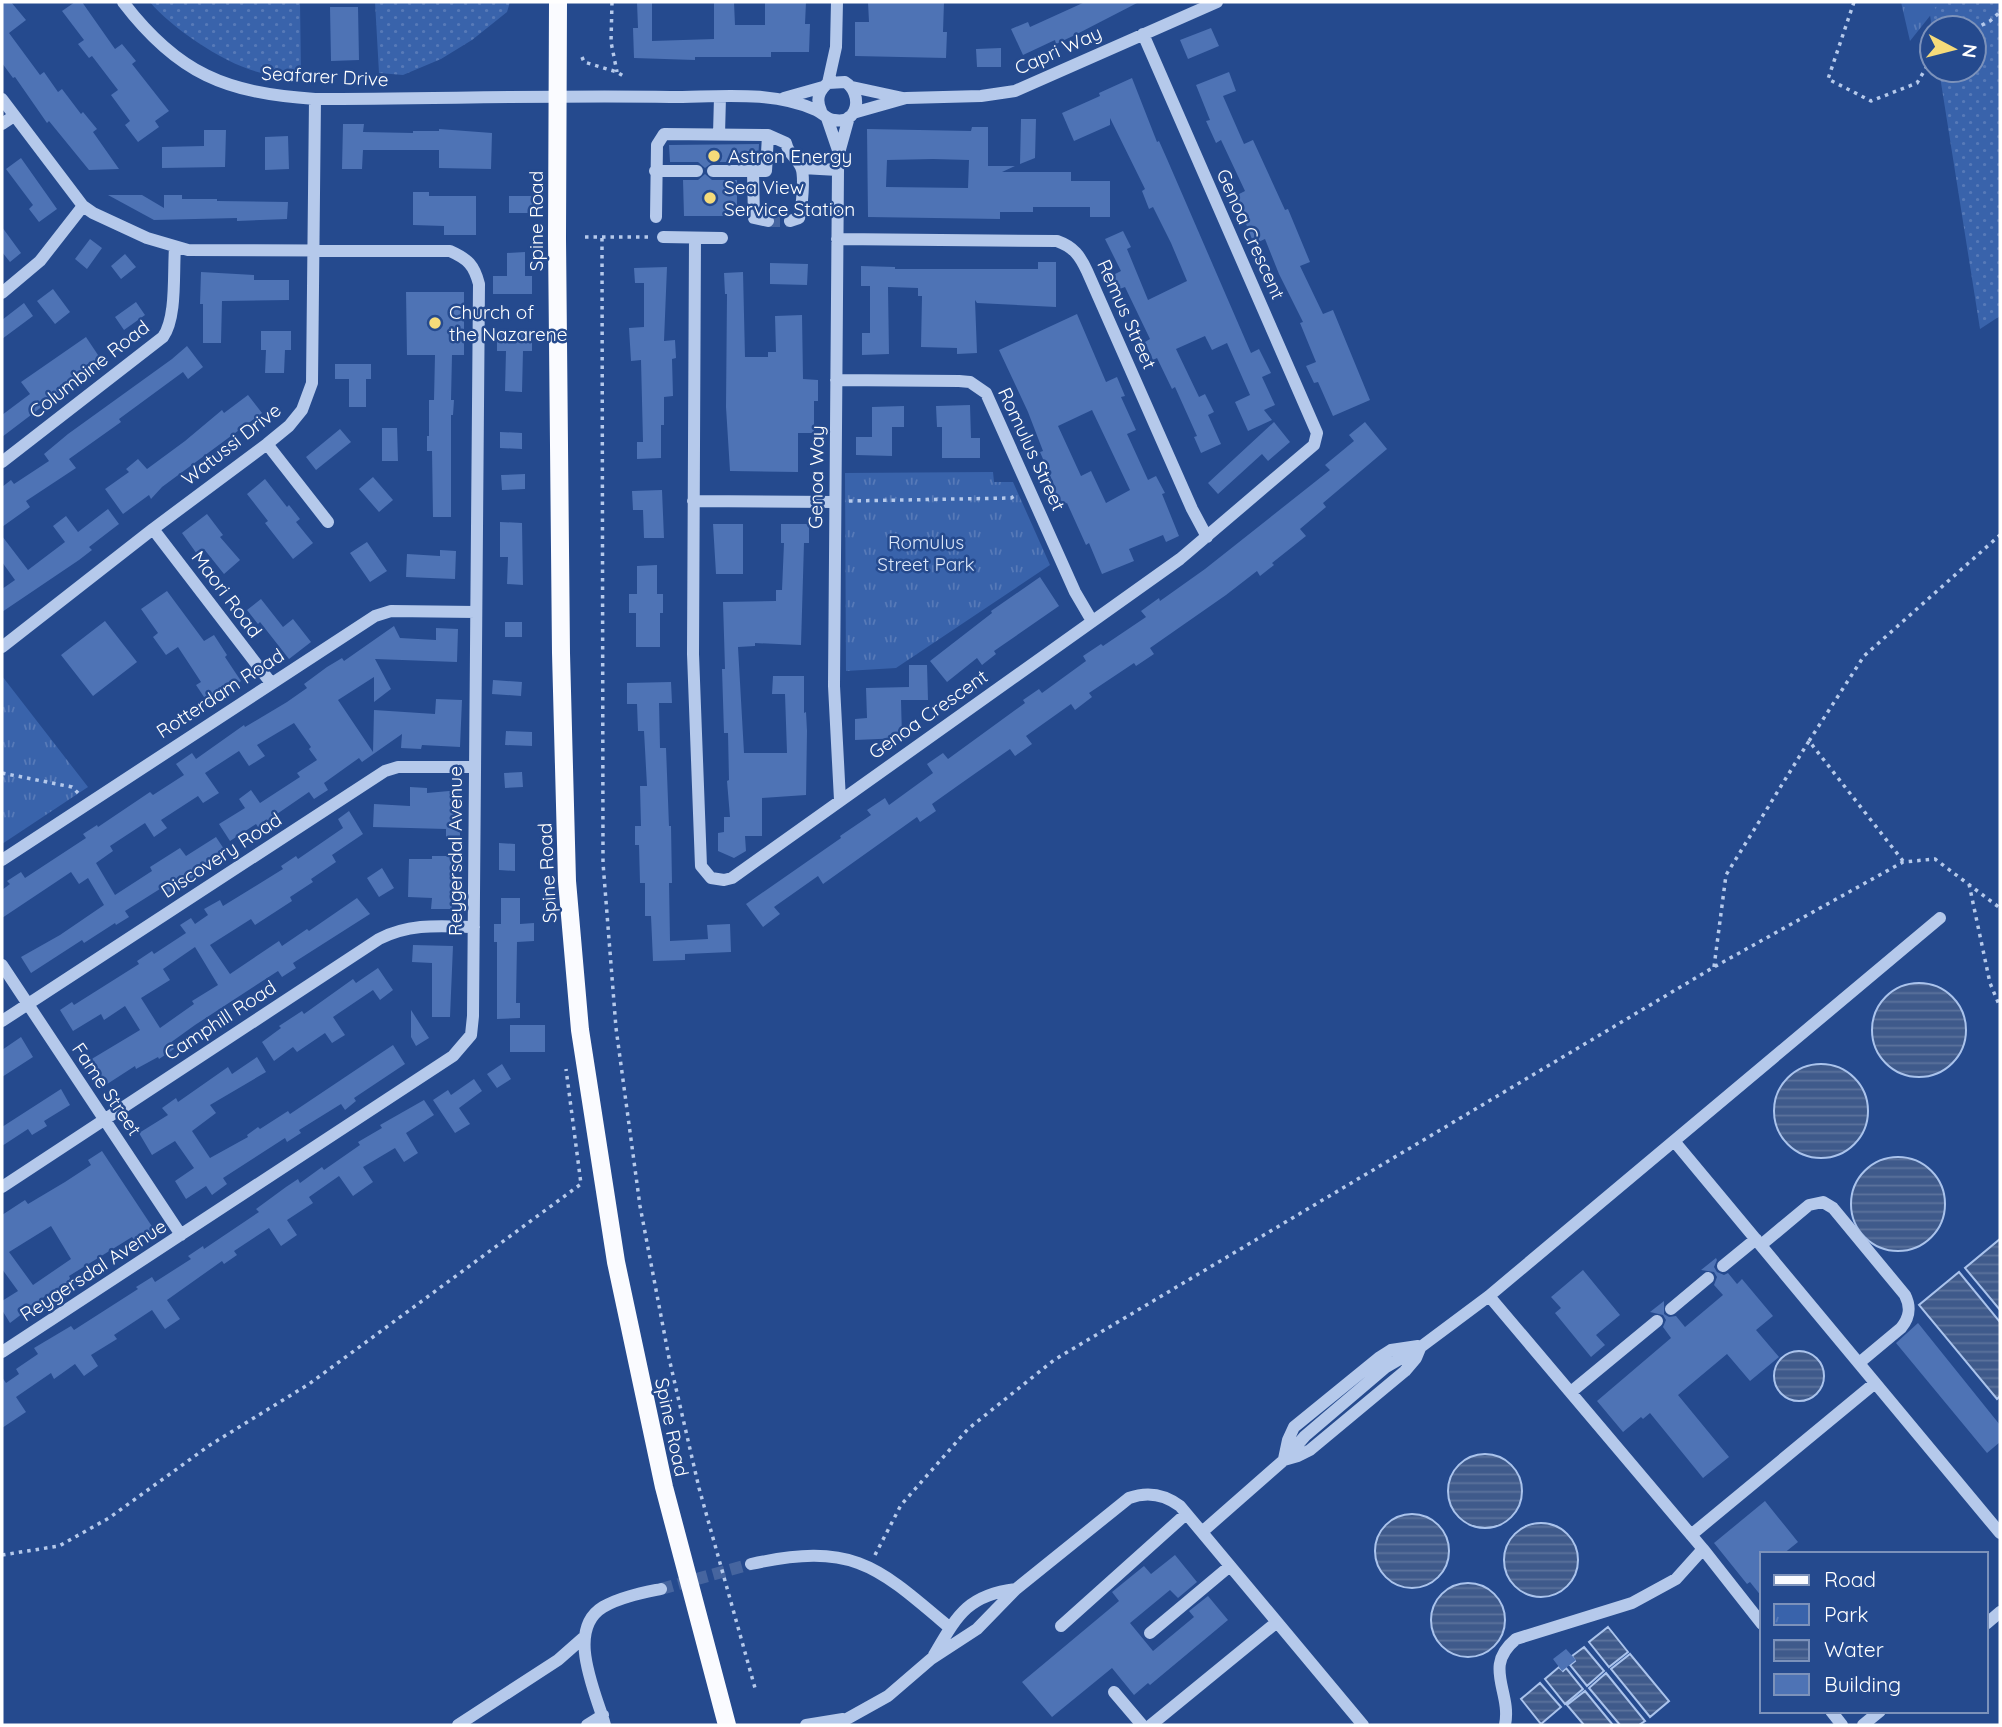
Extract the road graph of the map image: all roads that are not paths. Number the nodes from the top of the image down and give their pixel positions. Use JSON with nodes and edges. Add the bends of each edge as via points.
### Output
{"nodes":[{"id":1,"x":123,"y":2,"type":"edge"},
{"id":2,"x":558,"y":2,"type":"edge"},
{"id":3,"x":837,"y":2,"type":"edge"},
{"id":4,"x":1217,"y":2,"type":"edge"},
{"id":5,"x":1143,"y":34,"type":"junction"},
{"id":6,"x":836,"y":47,"type":"junction"},
{"id":7,"x":826,"y":85,"type":"junction"},
{"id":8,"x":848,"y":85,"type":"junction"},
{"id":9,"x":558,"y":96,"type":"junction"},
{"id":10,"x":720,"y":97,"type":"junction"},
{"id":11,"x":783,"y":98,"type":"junction"},
{"id":12,"x":906,"y":98,"type":"junction"},
{"id":13,"x":2,"y":99,"type":"edge"},
{"id":14,"x":315,"y":99,"type":"junction"},
{"id":15,"x":824,"y":115,"type":"junction"},
{"id":16,"x":851,"y":115,"type":"junction"},
{"id":17,"x":14,"y":116,"type":"junction"},
{"id":18,"x":2,"y":124,"type":"edge"},
{"id":19,"x":719,"y":134,"type":"junction"},
{"id":20,"x":768,"y":135,"type":"junction"},
{"id":21,"x":839,"y":153,"type":"junction"},
{"id":22,"x":802,"y":168,"type":"junction"},
{"id":23,"x":838,"y":170,"type":"junction"},
{"id":24,"x":655,"y":171,"type":"junction"},
{"id":25,"x":697,"y":171,"type":"dead end"},
{"id":26,"x":713,"y":171,"type":"dead end"},
{"id":27,"x":753,"y":172,"type":"junction"},
{"id":28,"x":83,"y":206,"type":"junction"},
{"id":29,"x":656,"y":216,"type":"dead end"},
{"id":30,"x":768,"y":221,"type":"dead end"},
{"id":31,"x":790,"y":221,"type":"dead end"},
{"id":32,"x":663,"y":237,"type":"road end"},
{"id":33,"x":695,"y":238,"type":"junction"},
{"id":34,"x":722,"y":238,"type":"dead end"},
{"id":35,"x":837,"y":239,"type":"junction"},
{"id":36,"x":175,"y":248,"type":"junction"},
{"id":37,"x":313,"y":251,"type":"junction"},
{"id":38,"x":2,"y":293,"type":"edge"},
{"id":39,"x":836,"y":380,"type":"junction"},
{"id":40,"x":267,"y":444,"type":"junction"},
{"id":41,"x":2,"y":463,"type":"edge"},
{"id":42,"x":692,"y":501,"type":"junction"},
{"id":43,"x":834,"y":502,"type":"junction"},
{"id":44,"x":328,"y":522,"type":"dead end"},
{"id":45,"x":153,"y":529,"type":"junction"},
{"id":46,"x":1207,"y":537,"type":"junction"},
{"id":47,"x":476,"y":612,"type":"junction"},
{"id":48,"x":1092,"y":621,"type":"junction"},
{"id":49,"x":2,"y":647,"type":"edge"},
{"id":50,"x":271,"y":683,"type":"junction"},
{"id":51,"x":475,"y":767,"type":"junction"},
{"id":52,"x":840,"y":800,"type":"junction"},
{"id":53,"x":2,"y":860,"type":"edge"},
{"id":54,"x":1940,"y":918,"type":"dead end"},
{"id":55,"x":474,"y":927,"type":"junction"},
{"id":56,"x":2,"y":965,"type":"edge"},
{"id":57,"x":28,"y":1004,"type":"junction"},
{"id":58,"x":2,"y":1021,"type":"edge"},
{"id":59,"x":105,"y":1120,"type":"junction"},
{"id":60,"x":1674,"y":1141,"type":"junction"},
{"id":61,"x":2,"y":1187,"type":"edge"},
{"id":62,"x":181,"y":1235,"type":"junction"},
{"id":63,"x":1758,"y":1242,"type":"junction"},
{"id":64,"x":1723,"y":1266,"type":"dead end"},
{"id":65,"x":1708,"y":1278,"type":"dead end"},
{"id":66,"x":1489,"y":1296,"type":"junction"},
{"id":67,"x":1671,"y":1309,"type":"dead end"},
{"id":68,"x":1657,"y":1321,"type":"dead end"},
{"id":69,"x":2,"y":1352,"type":"edge"},
{"id":70,"x":1859,"y":1363,"type":"junction"},
{"id":71,"x":1875,"y":1383,"type":"junction"},
{"id":72,"x":1571,"y":1392,"type":"junction"},
{"id":73,"x":1186,"y":1514,"type":"junction"},
{"id":74,"x":1202,"y":1532,"type":"junction"},
{"id":75,"x":2000,"y":1533,"type":"edge"},
{"id":76,"x":1691,"y":1535,"type":"junction"},
{"id":77,"x":1703,"y":1549,"type":"junction"},
{"id":78,"x":751,"y":1564,"type":"tunnel mouth"},
{"id":79,"x":1230,"y":1566,"type":"junction"},
{"id":80,"x":661,"y":1589,"type":"tunnel mouth"},
{"id":81,"x":1016,"y":1589,"type":"junction"},
{"id":82,"x":1760,"y":1621,"type":"edge"},
{"id":83,"x":1277,"y":1622,"type":"junction"},
{"id":84,"x":1061,"y":1626,"type":"dead end"},
{"id":85,"x":950,"y":1628,"type":"junction"},
{"id":86,"x":1150,"y":1633,"type":"dead end"},
{"id":87,"x":583,"y":1638,"type":"junction"},
{"id":88,"x":931,"y":1660,"type":"junction"},
{"id":89,"x":1114,"y":1692,"type":"dead end"},
{"id":90,"x":1878,"y":1713,"type":"edge"},
{"id":91,"x":850,"y":1718,"type":"junction"},
{"id":92,"x":604,"y":1720,"type":"edge"},
{"id":93,"x":458,"y":1725,"type":"edge"},
{"id":94,"x":587,"y":1725,"type":"edge"},
{"id":95,"x":727,"y":1725,"type":"edge"},
{"id":96,"x":806,"y":1725,"type":"edge"},
{"id":97,"x":836,"y":1725,"type":"edge"},
{"id":98,"x":1142,"y":1725,"type":"edge"},
{"id":99,"x":1151,"y":1725,"type":"edge"},
{"id":100,"x":1363,"y":1725,"type":"edge"},
{"id":101,"x":1505,"y":1725,"type":"edge"},
{"id":102,"x":1863,"y":1725,"type":"edge"}],
"edges":[{"from":1,"to":14,"type":"street","name":"Seafarer Drive","via":[[162,46],[197,72],[247,91]]},
{"from":2,"to":9,"type":"main road","name":"Spine Road"},
{"from":3,"to":6,"type":"street"},
{"from":4,"to":5,"type":"street","name":"Capri Way"},
{"from":5,"to":12,"type":"street","name":"Capri Way","via":[[1015,90]]},
{"from":5,"to":46,"type":"street","name":"Genoa Crescent","via":[[1317,433],[1314,445]]},
{"from":6,"to":7,"type":"street"},
{"from":6,"to":8,"type":"street"},
{"from":7,"to":8,"type":"street"},
{"from":7,"to":11,"type":"street"},
{"from":7,"to":15,"type":"street","via":[[818,99]]},
{"from":8,"to":12,"type":"street","name":"Capri Way"},
{"from":8,"to":16,"type":"street","via":[[857,98]]},
{"from":9,"to":10,"type":"street"},
{"from":9,"to":14,"type":"street","name":"Seafarer Drive"},
{"from":9,"to":95,"type":"main road","name":"Spine Road","via":[[561,653],[567,881],[579,1017],[616,1262],[664,1487]]},
{"from":10,"to":11,"type":"street"},
{"from":10,"to":19,"type":"street"},
{"from":11,"to":15,"type":"street"},
{"from":12,"to":16,"type":"street","name":"Capri Way"},
{"from":13,"to":17,"type":"street"},
{"from":14,"to":37,"type":"street","name":"Watussi Drive"},
{"from":15,"to":16,"type":"street","via":[[838,121]]},
{"from":15,"to":21,"type":"street","name":"Genoa Way"},
{"from":16,"to":21,"type":"street","name":"Genoa Way"},
{"from":17,"to":18,"type":"street"},
{"from":17,"to":28,"type":"street"},
{"from":19,"to":20,"type":"street"},
{"from":19,"to":24,"type":"street","via":[[664,134],[657,145]]},
{"from":20,"to":22,"type":"street","via":[[786,143]]},
{"from":20,"to":27,"type":"street","via":[[768,169]]},
{"from":21,"to":23,"type":"street","name":"Genoa Way"},
{"from":22,"to":23,"type":"street"},
{"from":22,"to":31,"type":"street","via":[[802,210],[799,218]]},
{"from":23,"to":35,"type":"street","name":"Genoa Way"},
{"from":24,"to":25,"type":"street"},
{"from":24,"to":29,"type":"street"},
{"from":26,"to":27,"type":"street"},
{"from":27,"to":30,"type":"street","via":[[754,218]]},
{"from":28,"to":36,"type":"street"},
{"from":28,"to":38,"type":"street","via":[[40,261]]},
{"from":32,"to":33,"type":"street"},
{"from":33,"to":34,"type":"street"},
{"from":33,"to":42,"type":"street","name":"Genoa Crescent"},
{"from":35,"to":39,"type":"street","name":"Genoa Way"},
{"from":35,"to":46,"type":"street","name":"Remus Street","via":[[1057,241],[1069,245],[1087,271]]},
{"from":36,"to":37,"type":"street"},
{"from":36,"to":41,"type":"street","name":"Columbine Road","via":[[172,312],[163,337]]},
{"from":37,"to":40,"type":"street","name":"Watussi Drive","via":[[312,383],[302,410]]},
{"from":37,"to":47,"type":"street","name":"Reygersdal Avenue","via":[[450,251],[475,268],[479,284]]},
{"from":39,"to":43,"type":"street","name":"Genoa Way"},
{"from":39,"to":48,"type":"street","name":"Romulus Street","via":[[959,381],[979,386],[994,406]]},
{"from":40,"to":44,"type":"street"},
{"from":40,"to":45,"type":"street","name":"Watussi Drive"},
{"from":42,"to":43,"type":"street"},
{"from":42,"to":52,"type":"street","name":"Genoa Crescent","via":[[701,866],[711,878],[732,878]]},
{"from":43,"to":52,"type":"street","name":"Genoa Way","via":[[834,686]]},
{"from":45,"to":49,"type":"street","name":"Watussi Drive"},
{"from":45,"to":50,"type":"street","name":"Maori Road"},
{"from":46,"to":48,"type":"street","name":"Genoa Crescent"},
{"from":47,"to":50,"type":"street","name":"Rotterdam Road","via":[[391,611],[374,616]]},
{"from":47,"to":51,"type":"street","name":"Reygersdal Avenue"},
{"from":48,"to":52,"type":"street","name":"Genoa Crescent"},
{"from":50,"to":53,"type":"street","name":"Rotterdam Road"},
{"from":51,"to":55,"type":"street","name":"Reygersdal Avenue"},
{"from":51,"to":57,"type":"street","name":"Discovery Road","via":[[385,771]]},
{"from":54,"to":60,"type":"street"},
{"from":55,"to":59,"type":"street","name":"Camphill Road","via":[[396,930]]},
{"from":55,"to":62,"type":"street","name":"Reygersdal Avenue","via":[[473,1025],[463,1047]]},
{"from":56,"to":57,"type":"street","name":"Fame Street"},
{"from":57,"to":58,"type":"street","name":"Discovery Road"},
{"from":57,"to":59,"type":"street","name":"Fame Street"},
{"from":59,"to":61,"type":"street","name":"Camphill Road"},
{"from":59,"to":62,"type":"street","name":"Fame Street"},
{"from":60,"to":63,"type":"street"},
{"from":60,"to":66,"type":"street"},
{"from":62,"to":69,"type":"street","name":"Reygersdal Avenue"},
{"from":63,"to":64,"type":"street"},
{"from":63,"to":70,"type":"street"},
{"from":63,"to":70,"type":"street","via":[[1809,1205],[1823,1202],[1833,1208],[1905,1295],[1910,1308],[1901,1328]]},
{"from":65,"to":67,"type":"street"},
{"from":66,"to":72,"type":"street"},
{"from":66,"to":74,"type":"street","via":[[1386,1367]]},
{"from":68,"to":72,"type":"street"},
{"from":70,"to":71,"type":"street"},
{"from":71,"to":75,"type":"street"},
{"from":71,"to":76,"type":"street"},
{"from":72,"to":76,"type":"street"},
{"from":73,"to":74,"type":"street"},
{"from":73,"to":81,"type":"street","via":[[1164,1496],[1129,1498]]},
{"from":73,"to":84,"type":"street"},
{"from":74,"to":79,"type":"street"},
{"from":76,"to":77,"type":"street"},
{"from":77,"to":82,"type":"street"},
{"from":77,"to":101,"type":"street","via":[[1676,1579],[1632,1603],[1516,1639],[1506,1647],[1499,1660]]},
{"from":78,"to":85,"type":"street","via":[[775,1559],[856,1560],[885,1574]]},
{"from":79,"to":83,"type":"street"},
{"from":79,"to":86,"type":"street"},
{"from":80,"to":87,"type":"street","via":[[602,1607],[588,1623]]},
{"from":81,"to":85,"type":"street","via":[[970,1604]]},
{"from":81,"to":88,"type":"street","via":[[977,1629]]},
{"from":83,"to":99,"type":"street"},
{"from":83,"to":100,"type":"street"},
{"from":85,"to":88,"type":"street"},
{"from":87,"to":92,"type":"street"},
{"from":87,"to":93,"type":"street","via":[[558,1660]]},
{"from":88,"to":91,"type":"street","via":[[888,1696]]},
{"from":89,"to":98,"type":"street"},
{"from":90,"to":102,"type":"street"},
{"from":91,"to":96,"type":"street"},
{"from":91,"to":97,"type":"street"},
{"from":92,"to":94,"type":"street"}]}
